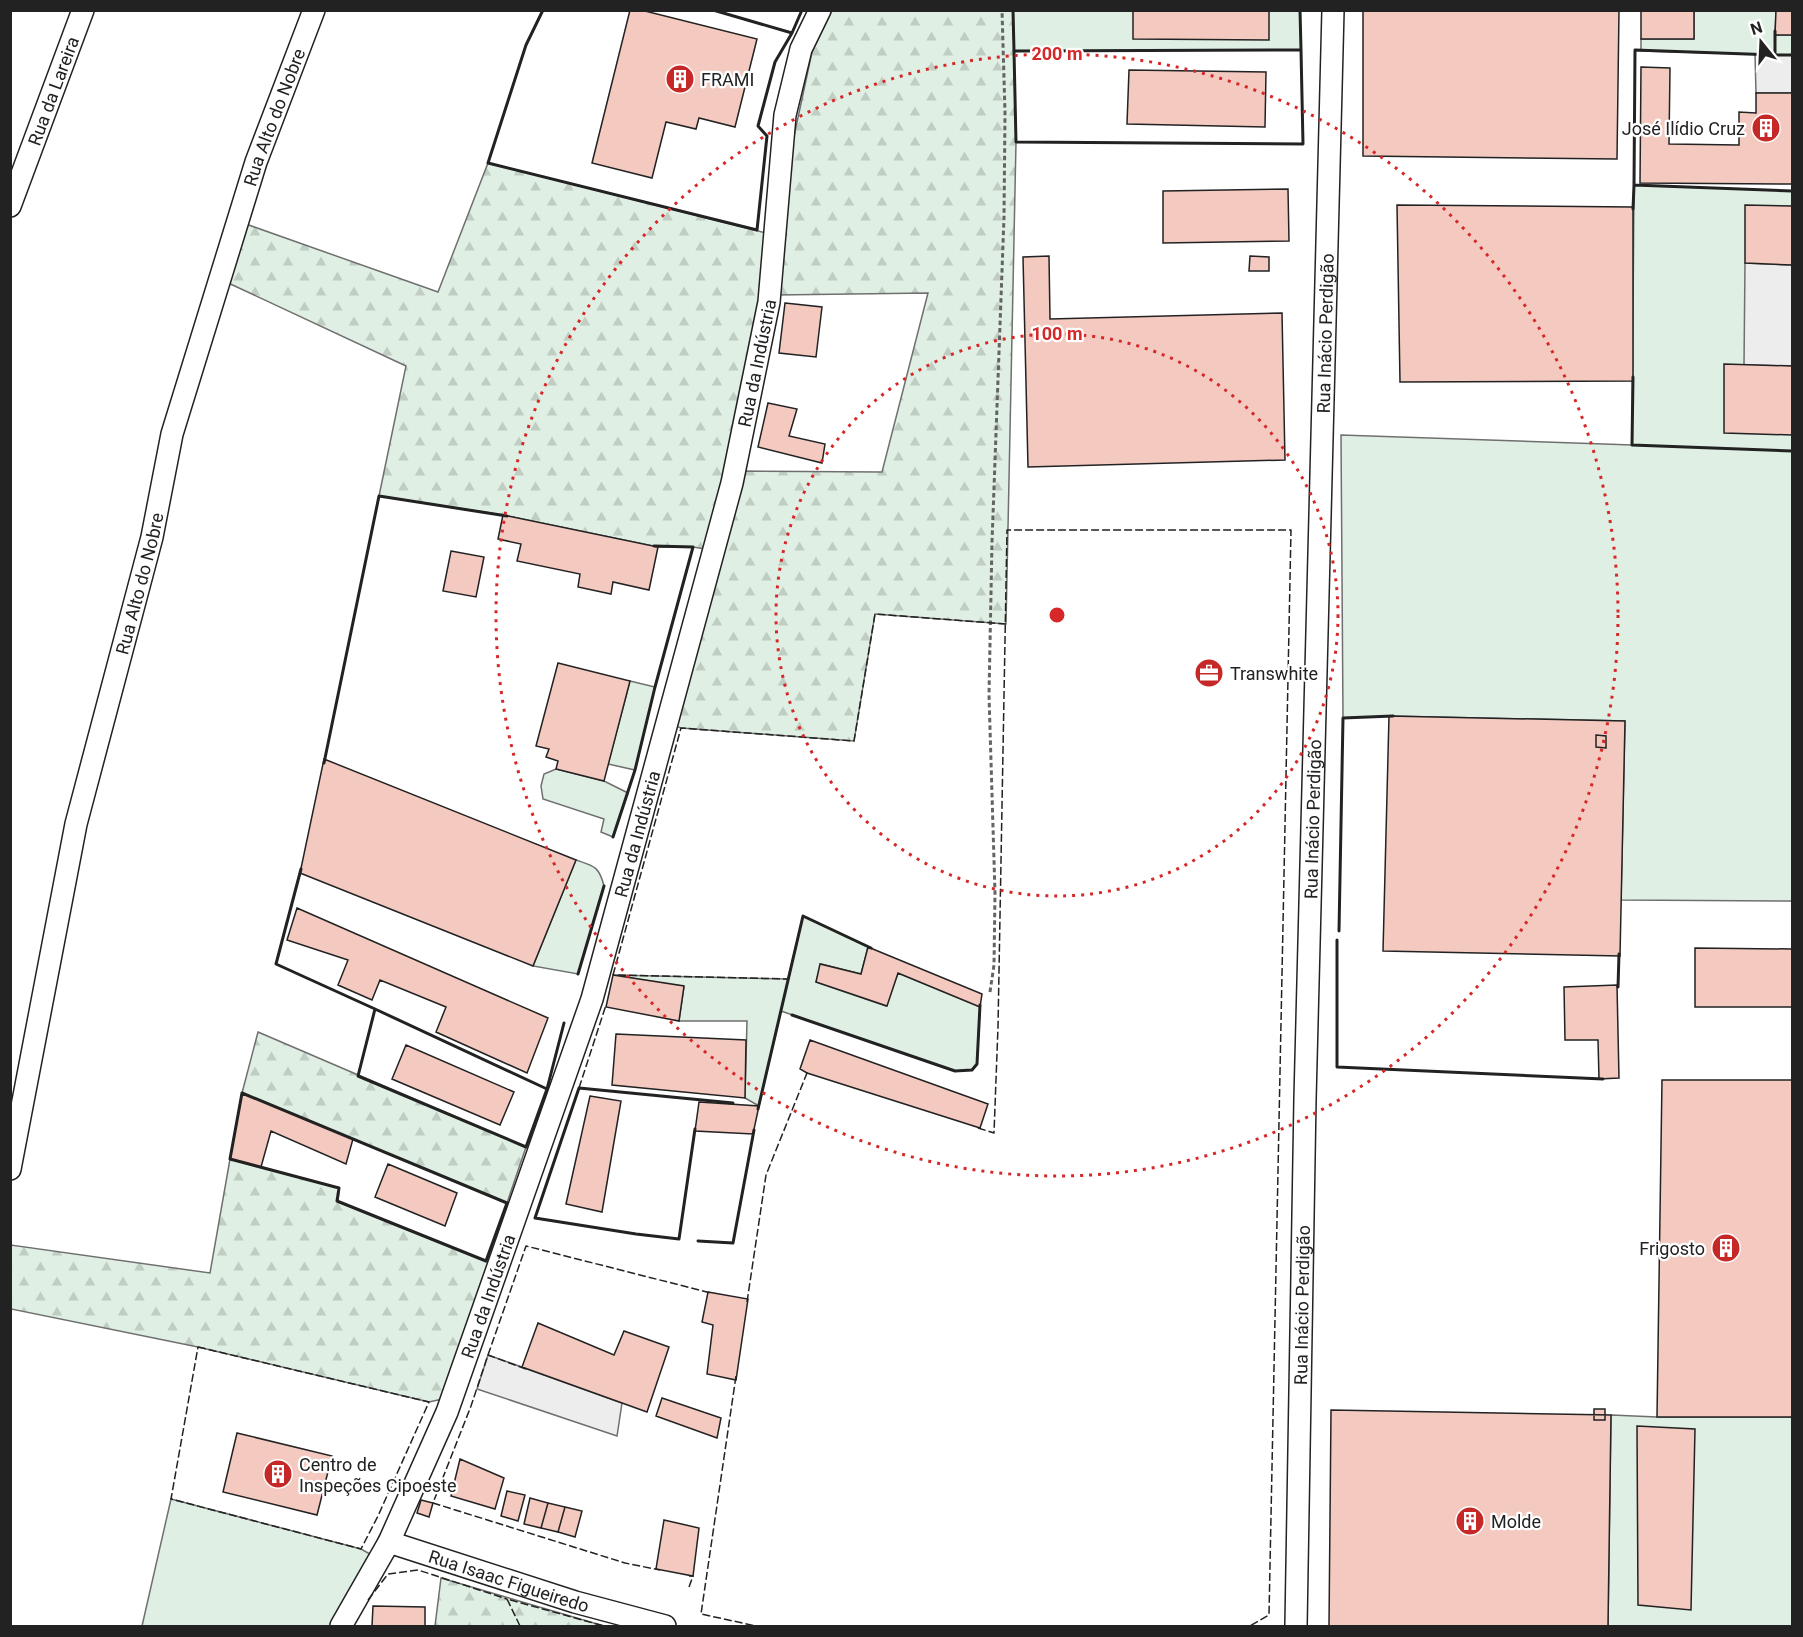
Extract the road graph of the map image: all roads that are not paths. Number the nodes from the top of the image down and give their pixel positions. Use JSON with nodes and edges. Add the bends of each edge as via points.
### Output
{"nodes":[{"id":1,"x":83,"y":10,"type":"edge"},
{"id":2,"x":314,"y":10,"type":"edge"},
{"id":3,"x":820,"y":10,"type":"edge"},
{"id":4,"x":1333,"y":10,"type":"edge"},
{"id":5,"x":10,"y":206,"type":"edge"},
{"id":6,"x":10,"y":1169,"type":"edge"},
{"id":7,"x":389,"y":1542,"type":"junction"},
{"id":8,"x":341,"y":1626,"type":"edge"},
{"id":9,"x":665,"y":1626,"type":"edge"},
{"id":10,"x":1296,"y":1626,"type":"edge"}],
"edges":[{"from":1,"to":5,"type":"street","name":"Rua da Lareira"},
{"from":2,"to":6,"type":"street","name":"Rua Alto do Nobre","via":[[256,162],[171,434],[152,537],[76,824]]},
{"from":3,"to":7,"type":"street","name":"Rua da Indústria","via":[[801,49],[785,115],[769,302],[732,483],[592,999],[447,1412]]},
{"from":4,"to":10,"type":"street","name":"Rua Inácio Perdigão"},
{"from":7,"to":8,"type":"street","name":"Rua da Indústria"},
{"from":7,"to":9,"type":"street","name":"Rua Isaac Figueiredo","via":[[575,1602]]}]}
